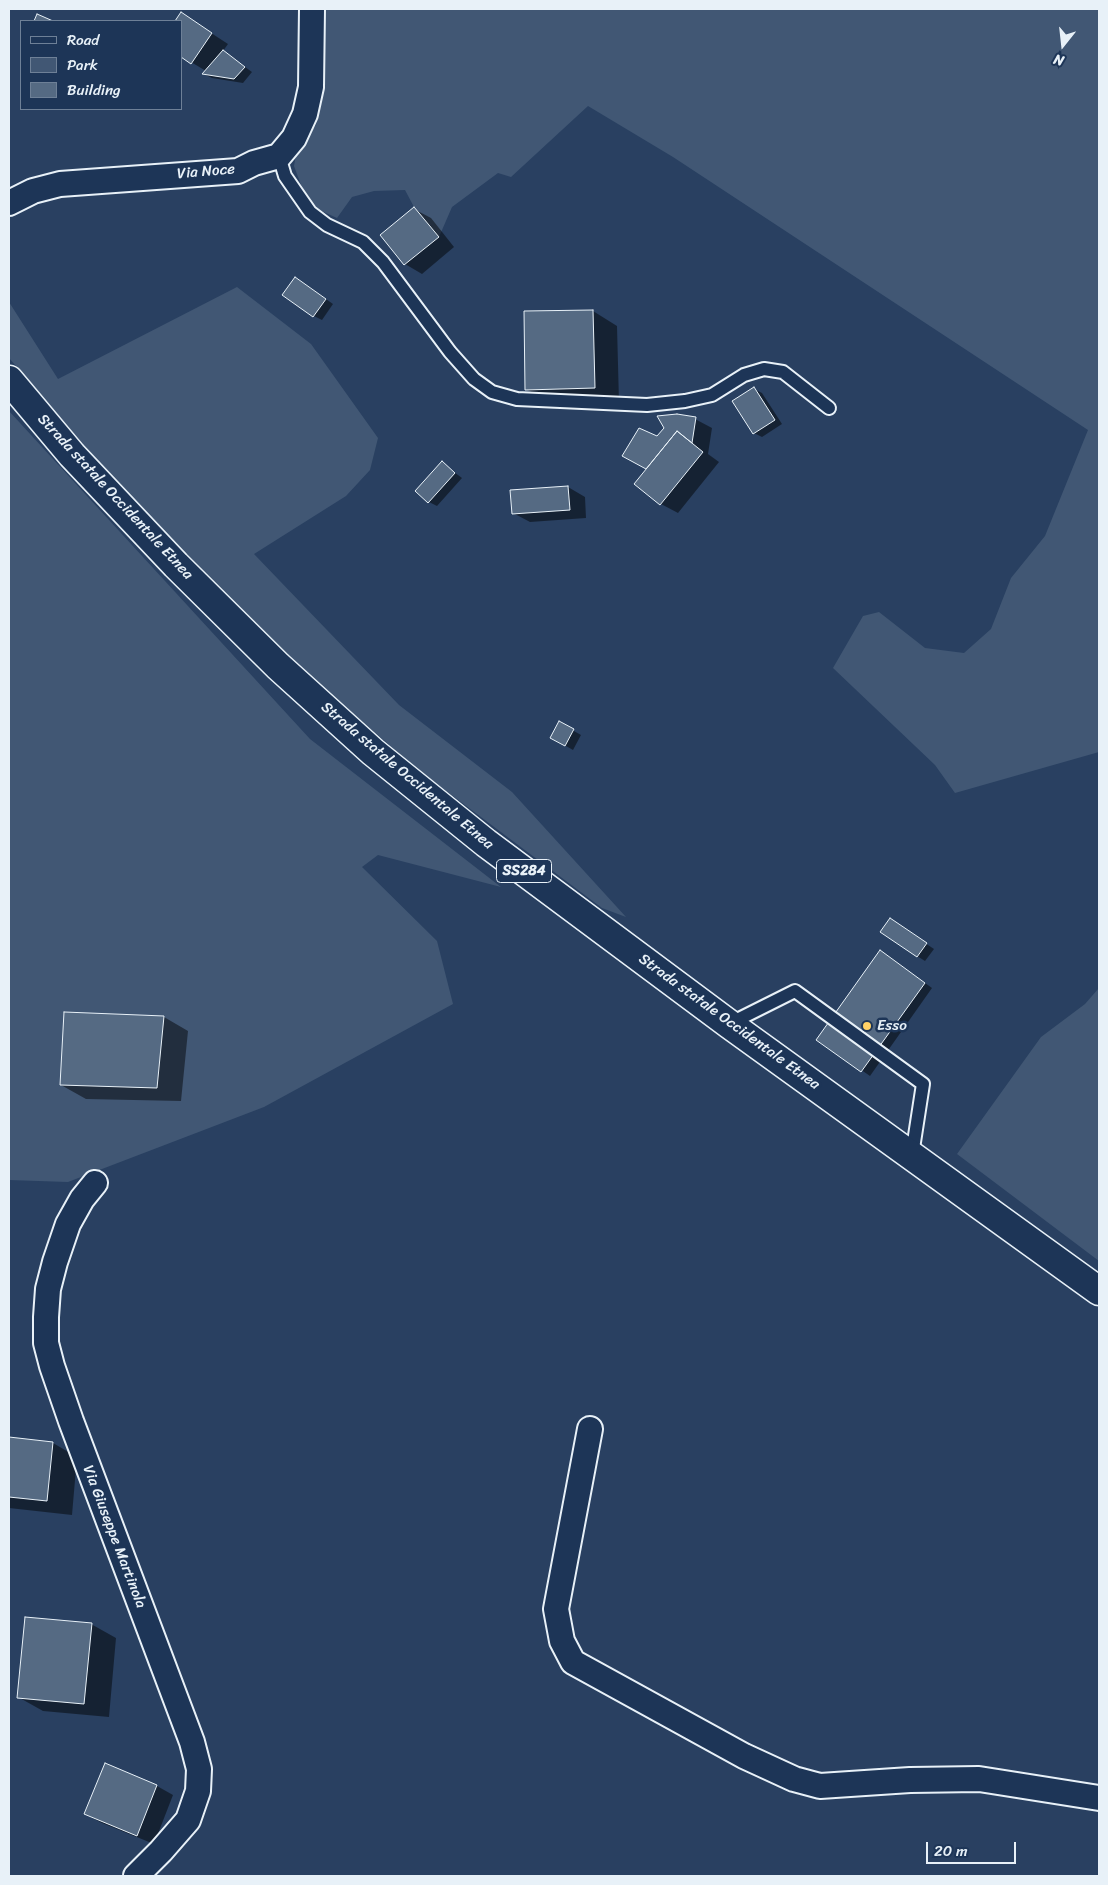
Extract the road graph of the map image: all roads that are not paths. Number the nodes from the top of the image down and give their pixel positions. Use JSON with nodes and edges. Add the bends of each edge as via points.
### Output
{"nodes":[{"id":1,"x":312,"y":9,"type":"edge"},
{"id":2,"x":279,"y":156,"type":"junction"},
{"id":3,"x":9,"y":203,"type":"edge"},
{"id":4,"x":9,"y":380,"type":"edge"},
{"id":5,"x":829,"y":408,"type":"dead end"},
{"id":6,"x":729,"y":1024,"type":"junction"},
{"id":7,"x":912,"y":1155,"type":"junction"},
{"id":8,"x":95,"y":1183,"type":"dead end"},
{"id":9,"x":1099,"y":1291,"type":"edge"},
{"id":10,"x":590,"y":1429,"type":"dead end"},
{"id":11,"x":1099,"y":1798,"type":"edge"},
{"id":12,"x":136,"y":1876,"type":"edge"}],
"edges":[{"from":1,"to":2,"type":"street","via":[[311,87],[305,114],[294,138]]},
{"from":2,"to":3,"type":"street","name":"Via Noce","via":[[238,171],[60,184],[33,191]]},
{"from":2,"to":5,"type":"lane","via":[[285,176],[310,212],[327,225],[363,242],[383,262],[474,379],[492,392],[517,399],[646,405],[712,395],[744,374],[764,369],[783,372]]},
{"from":4,"to":6,"type":"main road","name":"Strada statale Occidentale Etnea","number":"SS284","via":[[72,456],[176,565],[278,666],[373,752],[486,843]]},
{"from":6,"to":7,"type":"main road","name":"Strada statale Occidentale Etnea","number":"SS284"},
{"from":6,"to":7,"type":"lane","via":[[795,992],[819,1009],[923,1084]]},
{"from":7,"to":9,"type":"main road","name":"Strada statale Occidentale Etnea","number":"SS284"},
{"from":8,"to":12,"type":"street","name":"Via Giuseppe Martinola","via":[[68,1224],[55,1262],[48,1289],[46,1343],[71,1421],[192,1742],[199,1769],[198,1791],[188,1820]]},
{"from":10,"to":11,"type":"street","via":[[556,1609],[562,1641],[573,1662],[744,1756],[794,1779],[820,1786],[979,1779]]}]}
